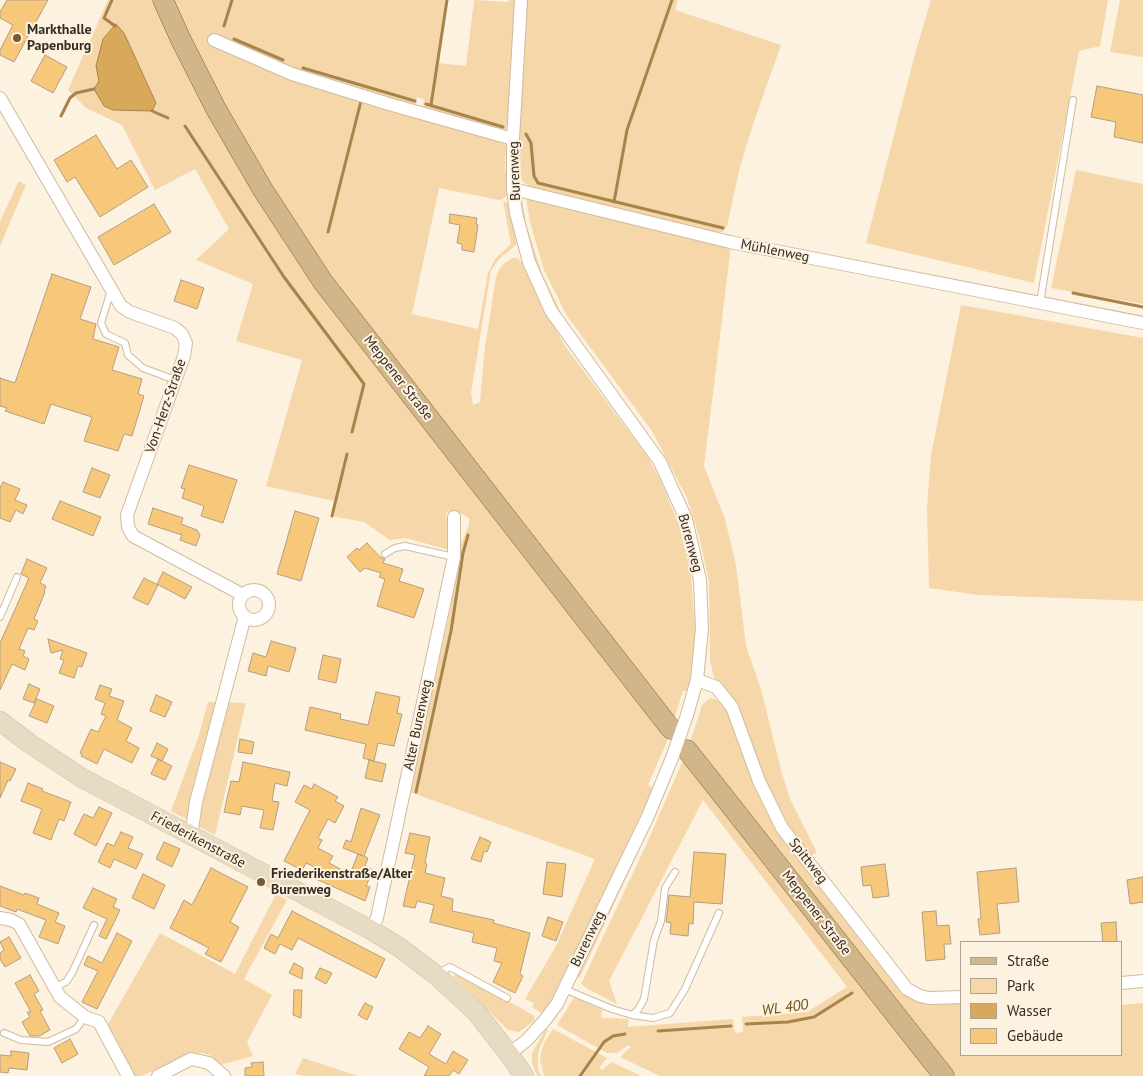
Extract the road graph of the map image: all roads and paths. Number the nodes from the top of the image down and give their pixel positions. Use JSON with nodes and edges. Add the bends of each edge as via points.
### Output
{"nodes":[{"id":1,"x":163,"y":0,"type":"edge"},
{"id":2,"x":521,"y":0,"type":"edge"},
{"id":3,"x":214,"y":40,"type":"dead end"},
{"id":4,"x":0,"y":98,"type":"edge"},
{"id":5,"x":1073,"y":100,"type":"dead end"},
{"id":6,"x":513,"y":139,"type":"junction"},
{"id":7,"x":513,"y":189,"type":"junction"},
{"id":8,"x":111,"y":289,"type":"junction"},
{"id":9,"x":1040,"y":303,"type":"junction"},
{"id":10,"x":1143,"y":323,"type":"edge"},
{"id":11,"x":175,"y":380,"type":"junction"},
{"id":12,"x":454,"y":517,"type":"dead end"},
{"id":13,"x":385,"y":554,"type":"dead end"},
{"id":14,"x":454,"y":556,"type":"junction"},
{"id":15,"x":17,"y":577,"type":"dead end"},
{"id":16,"x":243,"y":595,"type":"junction"},
{"id":17,"x":245,"y":616,"type":"junction"},
{"id":18,"x":0,"y":617,"type":"edge"},
{"id":19,"x":697,"y":680,"type":"junction"},
{"id":20,"x":0,"y":720,"type":"edge"},
{"id":21,"x":671,"y":729,"type":"dead end"},
{"id":22,"x":679,"y":754,"type":"junction"},
{"id":23,"x":185,"y":833,"type":"junction"},
{"id":24,"x":675,"y":872,"type":"dead end"},
{"id":25,"x":718,"y":913,"type":"dead end"},
{"id":26,"x":0,"y":918,"type":"edge"},
{"id":27,"x":94,"y":926,"type":"dead end"},
{"id":28,"x":371,"y":930,"type":"junction"},
{"id":29,"x":436,"y":975,"type":"junction"},
{"id":30,"x":1143,"y":981,"type":"edge"},
{"id":31,"x":1123,"y":983,"type":"edge"},
{"id":32,"x":54,"y":986,"type":"junction"},
{"id":33,"x":564,"y":989,"type":"junction"},
{"id":34,"x":960,"y":997,"type":"edge"},
{"id":35,"x":507,"y":998,"type":"dead end"},
{"id":36,"x":632,"y":1015,"type":"junction"},
{"id":37,"x":85,"y":1017,"type":"junction"},
{"id":38,"x":4,"y":1033,"type":"dead end"},
{"id":39,"x":509,"y":1054,"type":"junction"},
{"id":40,"x":128,"y":1076,"type":"edge"},
{"id":41,"x":158,"y":1076,"type":"edge"},
{"id":42,"x":224,"y":1076,"type":"edge"},
{"id":43,"x":524,"y":1076,"type":"edge"},
{"id":44,"x":944,"y":1076,"type":"edge"}],
"edges":[{"from":1,"to":21,"type":"main road","name":"Meppener Straße","via":[[216,109],[263,190],[323,282]]},
{"from":2,"to":6,"type":"street","name":"Burenweg"},
{"from":3,"to":6,"type":"street","via":[[292,74]]},
{"from":4,"to":8,"type":"street","name":"Von-Herz-Straße"},
{"from":5,"to":9,"type":"lane"},
{"from":6,"to":7,"type":"street","name":"Burenweg"},
{"from":7,"to":9,"type":"street","name":"Mühlenweg","via":[[730,242]]},
{"from":7,"to":19,"type":"street","name":"Burenweg","via":[[529,262],[551,311],[660,462],[686,519],[700,580],[702,628]]},
{"from":8,"to":11,"type":"lane","via":[[101,323],[106,334],[125,343],[128,355],[143,368]]},
{"from":8,"to":11,"type":"street","name":"Von-Herz-Straße","via":[[121,306],[130,312],[175,328],[182,334],[186,344]]},
{"from":9,"to":10,"type":"street","name":"Mühlenweg"},
{"from":11,"to":16,"type":"street","name":"Von-Herz-Straße","via":[[127,515],[128,527],[133,536]]},
{"from":12,"to":14,"type":"street","name":"Alter Burenweg"},
{"from":13,"to":14,"type":"lane","via":[[405,546]]},
{"from":14,"to":28,"type":"street","name":"Alter Burenweg","via":[[377,918]]},
{"from":15,"to":18,"type":"lane"},
{"from":16,"to":17,"type":"street","via":[[240,604]]},
{"from":16,"to":17,"type":"street","name":"Von-Herz-Straße","via":[[252,590],[262,592],[269,604],[263,617],[254,620]]},
{"from":17,"to":23,"type":"street"},
{"from":19,"to":22,"type":"street","name":"Burenweg","bridge":true},
{"from":19,"to":34,"type":"street","name":"Spittweg","via":[[716,687],[732,707],[759,781],[782,828],[907,989],[929,998]]},
{"from":20,"to":23,"type":"street","name":"Friederikenstraße","via":[[82,778]]},
{"from":22,"to":33,"type":"street","name":"Burenweg"},
{"from":22,"to":44,"type":"main road","name":"Meppener Straße"},
{"from":23,"to":28,"type":"street","name":"Friederikenstraße"},
{"from":24,"to":36,"type":"lane","via":[[665,888],[644,999]]},
{"from":25,"to":36,"type":"lane","via":[[685,989],[670,1013],[653,1018]]},
{"from":26,"to":32,"type":"street","via":[[19,924]]},
{"from":27,"to":32,"type":"lane","via":[[66,982]]},
{"from":28,"to":29,"type":"street","name":"Friederikenstraße"},
{"from":29,"to":35,"type":"lane","via":[[450,967]]},
{"from":29,"to":39,"type":"street","name":"Friederikenstraße","via":[[477,1013]]},
{"from":30,"to":31,"type":"street"},
{"from":32,"to":37,"type":"street","via":[[60,997]]},
{"from":33,"to":36,"type":"lane"},
{"from":33,"to":39,"type":"street","name":"Burenweg","via":[[545,1020]]},
{"from":37,"to":38,"type":"lane","via":[[76,1029],[48,1042],[22,1040]]},
{"from":37,"to":40,"type":"street","via":[[99,1022]]},
{"from":39,"to":43,"type":"street","name":"Friederikenstraße"},
{"from":41,"to":42,"type":"street","via":[[191,1058],[209,1062]]}]}
